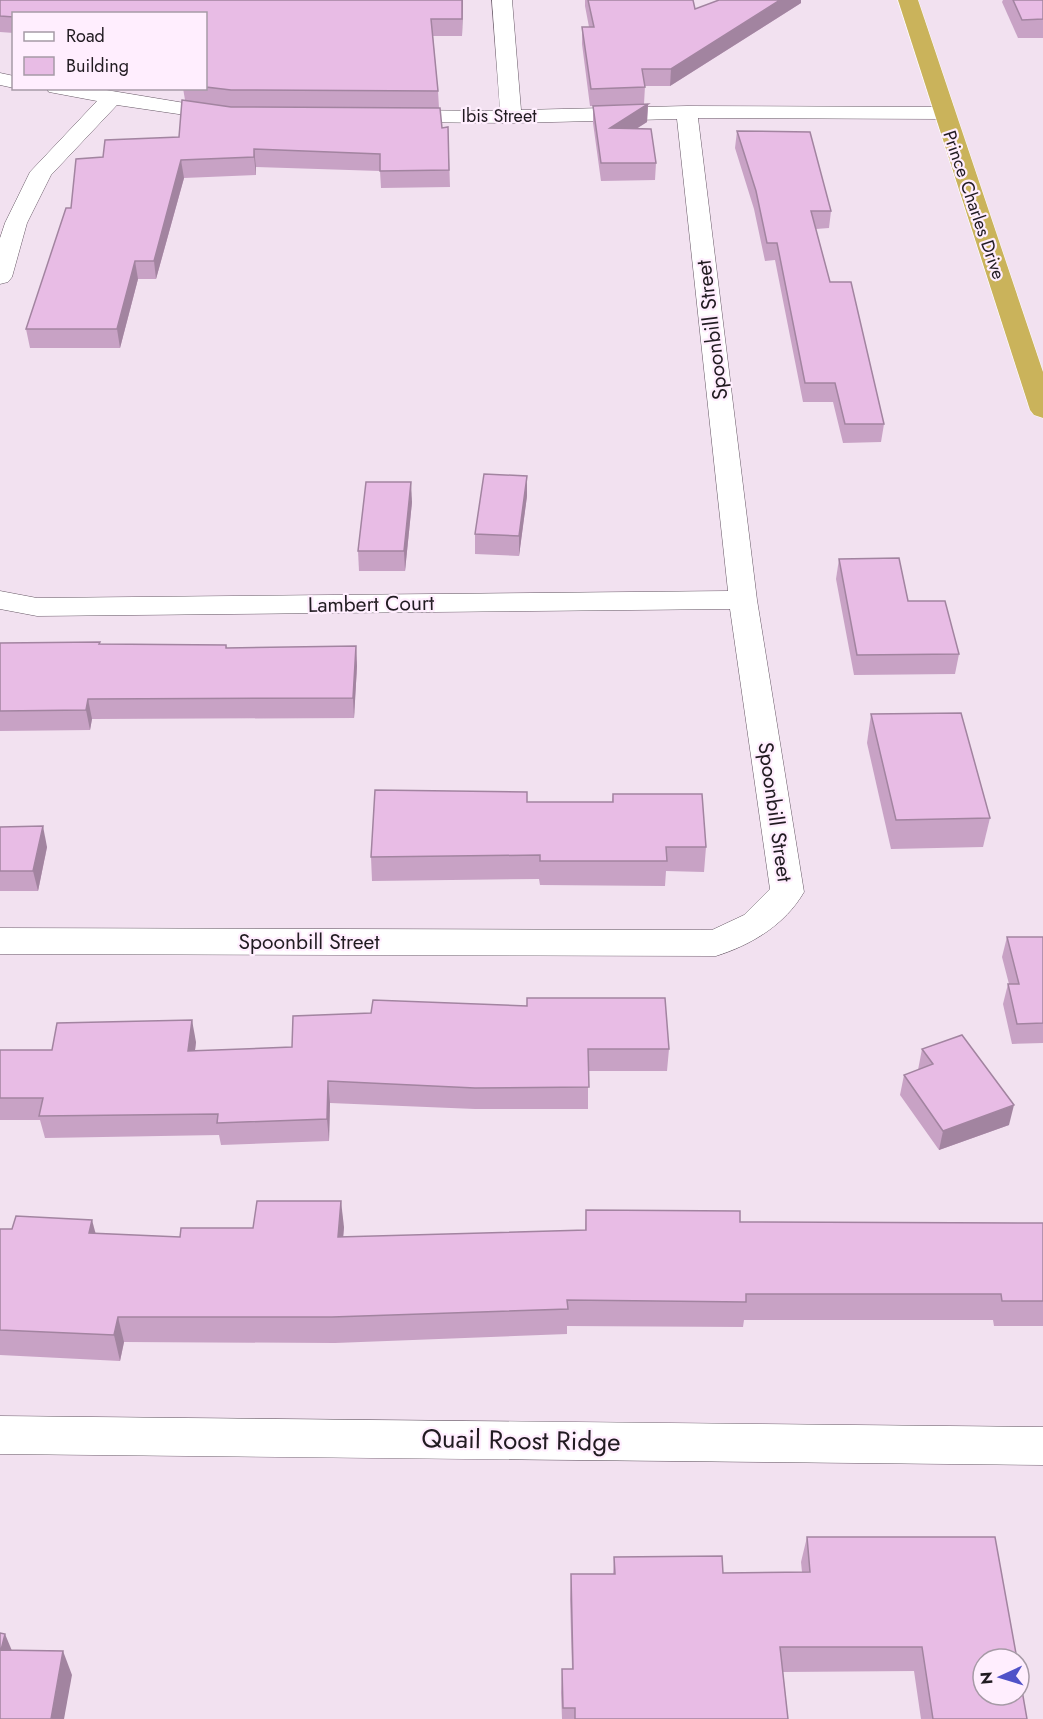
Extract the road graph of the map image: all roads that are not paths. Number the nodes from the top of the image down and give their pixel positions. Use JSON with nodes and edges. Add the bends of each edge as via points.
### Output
{"nodes":[{"id":1,"x":502,"y":0,"type":"edge"},
{"id":2,"x":908,"y":0,"type":"edge"},
{"id":3,"x":67,"y":90,"type":"edge"},
{"id":4,"x":112,"y":98,"type":"junction"},
{"id":5,"x":687,"y":112,"type":"junction"},
{"id":6,"x":944,"y":113,"type":"junction"},
{"id":7,"x":244,"y":116,"type":"edge"},
{"id":8,"x":372,"y":116,"type":"edge"},
{"id":9,"x":510,"y":117,"type":"junction"},
{"id":10,"x":0,"y":277,"type":"edge"},
{"id":11,"x":1043,"y":410,"type":"edge"},
{"id":12,"x":0,"y":600,"type":"edge"},
{"id":13,"x":743,"y":600,"type":"junction"},
{"id":14,"x":0,"y":941,"type":"edge"},
{"id":15,"x":0,"y":1435,"type":"edge"},
{"id":16,"x":1043,"y":1446,"type":"edge"}],
"edges":[{"from":1,"to":9,"type":"street"},
{"from":2,"to":6,"type":"highway","name":"Prince Charles Drive"},
{"from":3,"to":4,"type":"street"},
{"from":4,"to":7,"type":"street"},
{"from":4,"to":10,"type":"street","via":[[41,172],[16,223]]},
{"from":5,"to":6,"type":"street","name":"Ibis Street"},
{"from":5,"to":9,"type":"street","name":"Ibis Street"},
{"from":5,"to":13,"type":"street","name":"Spoonbill Street"},
{"from":6,"to":11,"type":"highway","name":"Prince Charles Drive"},
{"from":8,"to":9,"type":"street","name":"Ibis Street"},
{"from":12,"to":13,"type":"street","name":"Lambert Court","via":[[37,607]]},
{"from":13,"to":14,"type":"street","name":"Spoonbill Street","via":[[787,892],[756,924],[716,943]]},
{"from":15,"to":16,"type":"street","name":"Quail Roost Ridge"}]}
